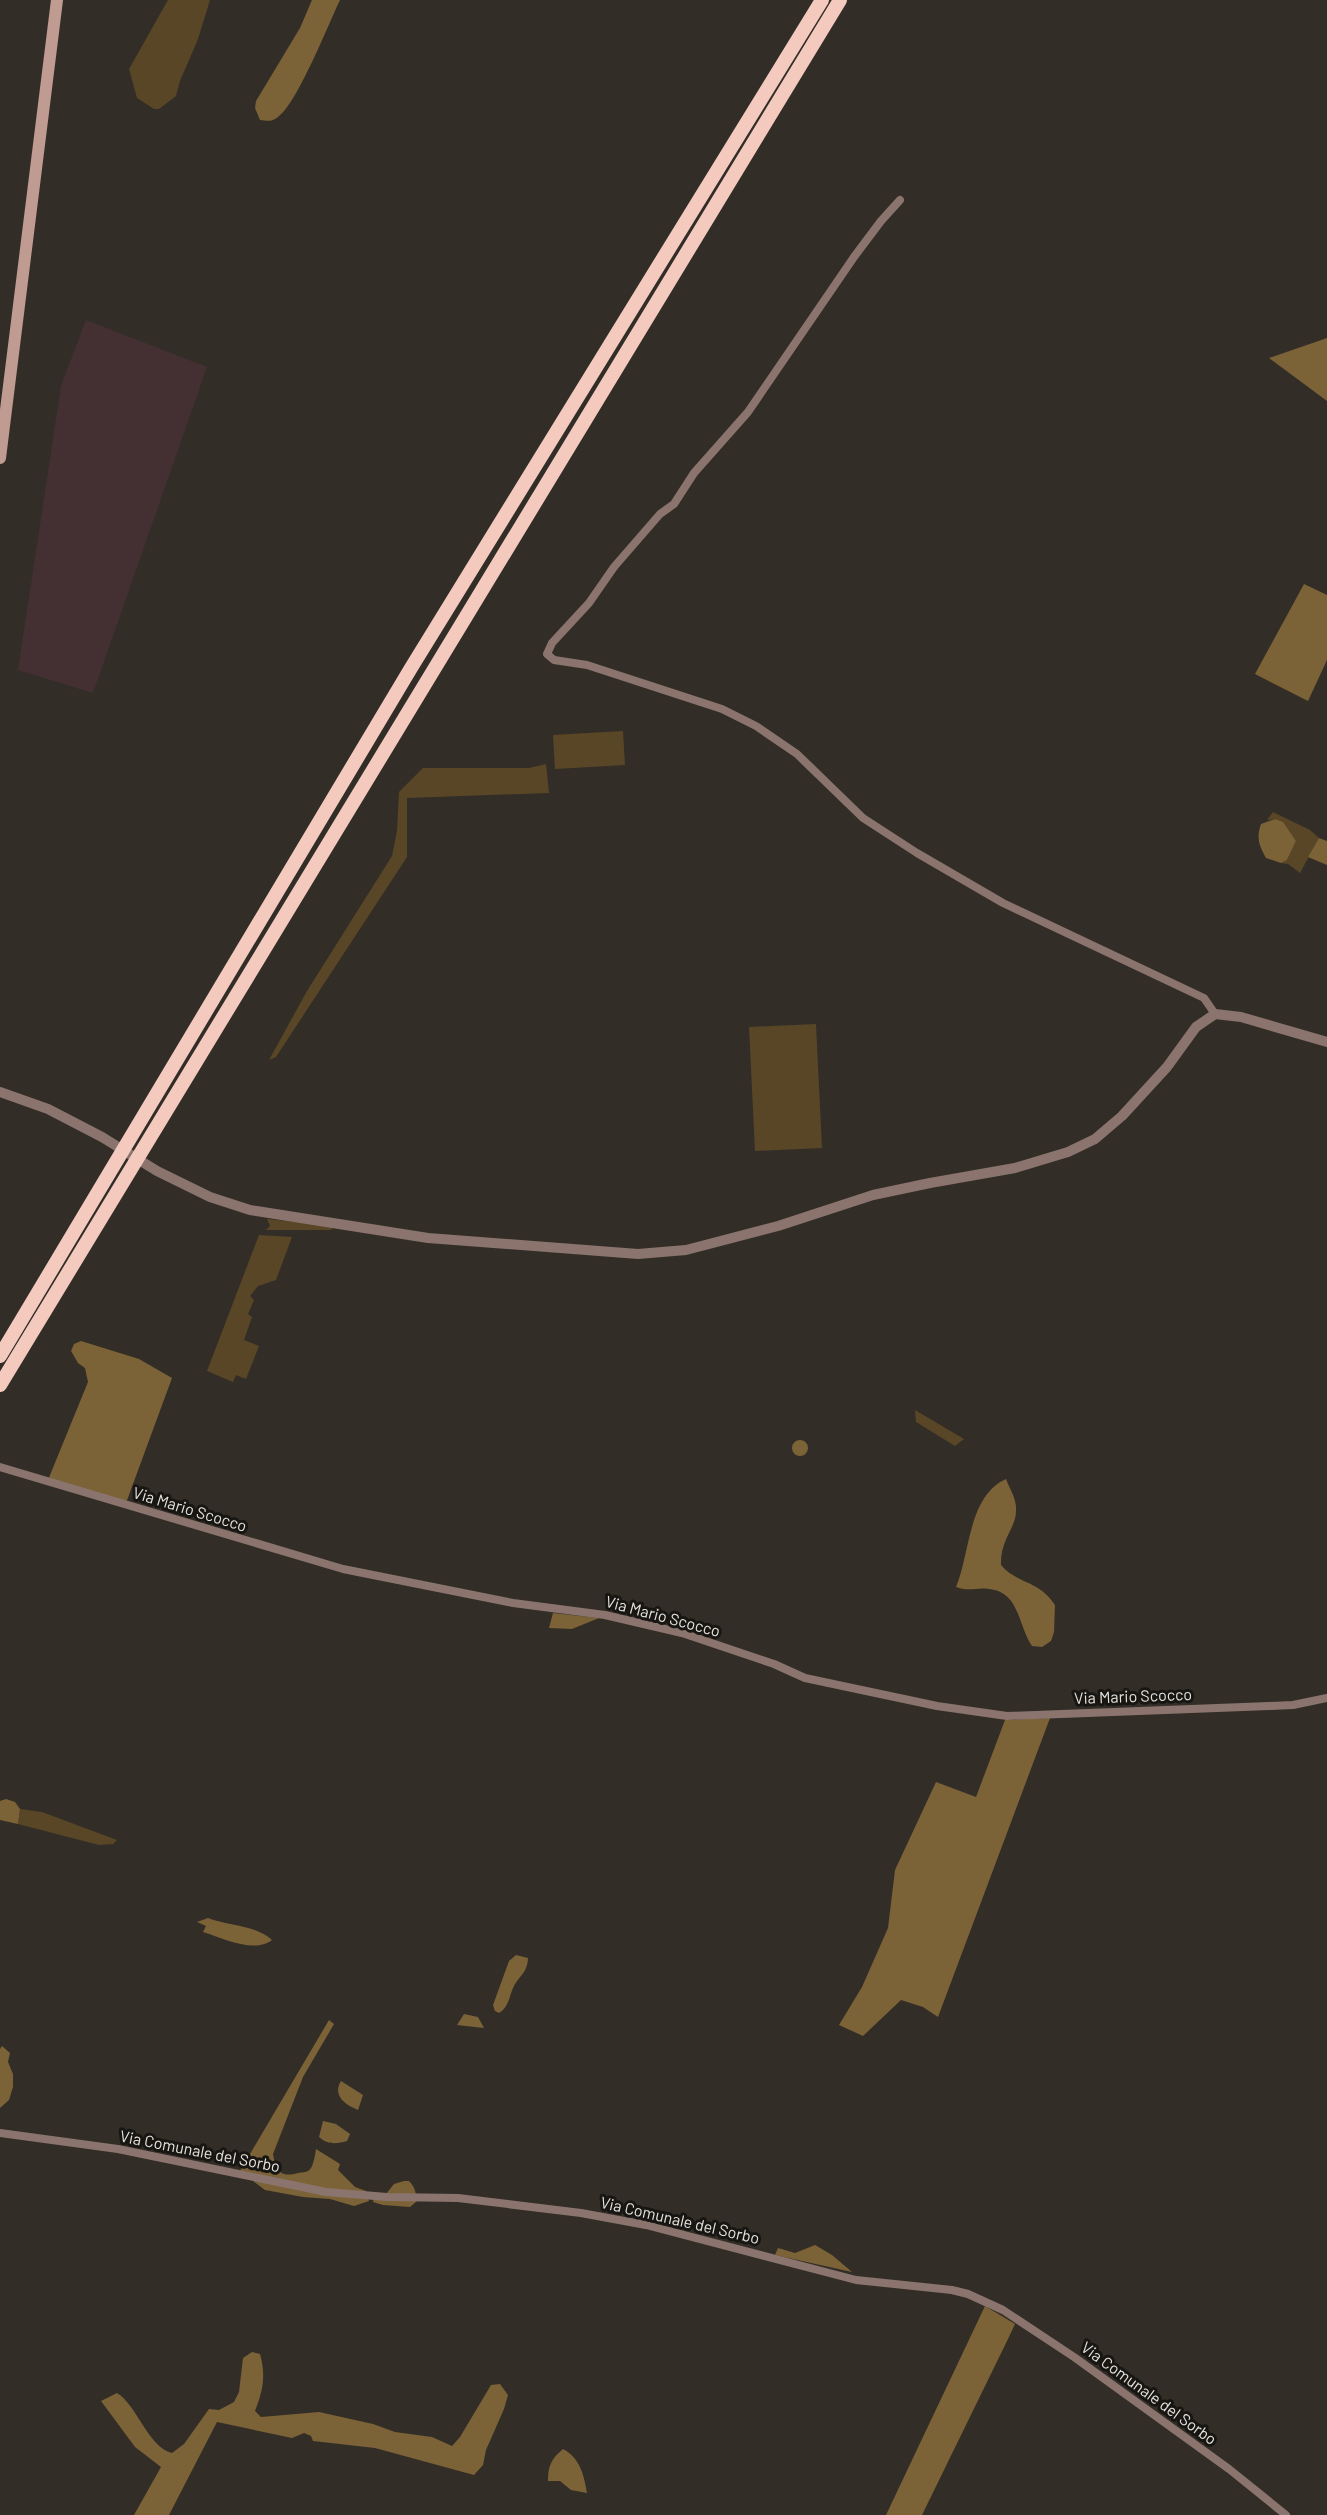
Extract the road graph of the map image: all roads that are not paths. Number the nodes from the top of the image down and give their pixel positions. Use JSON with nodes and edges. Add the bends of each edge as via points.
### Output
{"nodes":[{"id":1,"x":57,"y":0,"type":"edge"},
{"id":2,"x":822,"y":0,"type":"edge"},
{"id":3,"x":840,"y":0,"type":"edge"},
{"id":4,"x":900,"y":200,"type":"dead end"},
{"id":5,"x":0,"y":458,"type":"edge"},
{"id":6,"x":1215,"y":1014,"type":"junction"},
{"id":7,"x":1327,"y":1042,"type":"edge"},
{"id":8,"x":0,"y":1092,"type":"edge"},
{"id":9,"x":0,"y":1356,"type":"edge"},
{"id":10,"x":0,"y":1385,"type":"edge"},
{"id":11,"x":0,"y":1467,"type":"edge"},
{"id":12,"x":1327,"y":1698,"type":"edge"},
{"id":13,"x":0,"y":2133,"type":"edge"},
{"id":14,"x":1286,"y":2515,"type":"edge"}],
"edges":[{"from":1,"to":5,"type":"main road"},
{"from":2,"to":9,"type":"highway","via":[[411,668]]},
{"from":3,"to":10,"type":"highway"},
{"from":4,"to":6,"type":"street","via":[[854,257],[748,412],[694,473],[674,504],[660,514],[614,567],[547,654],[554,660],[587,665],[722,709],[756,726],[797,753],[863,818],[917,853],[1003,903],[1204,998]]},
{"from":6,"to":7,"type":"street","via":[[1241,1017]]},
{"from":6,"to":8,"type":"street","via":[[1197,1027],[1122,1116],[1095,1139],[1068,1152],[1015,1168],[873,1195],[686,1250],[638,1254],[428,1238],[250,1210],[210,1197],[48,1109]]},
{"from":11,"to":12,"type":"street","name":"Via Mario Scocco","via":[[343,1569],[513,1603],[605,1615],[692,1637],[805,1678],[937,1706],[1007,1716],[1293,1705]]},
{"from":13,"to":14,"type":"street","name":"Via Comunale del Sorbo","via":[[118,2149],[326,2192],[458,2198],[581,2213],[668,2231],[856,2280],[968,2294],[1003,2310],[1074,2357]]}]}
